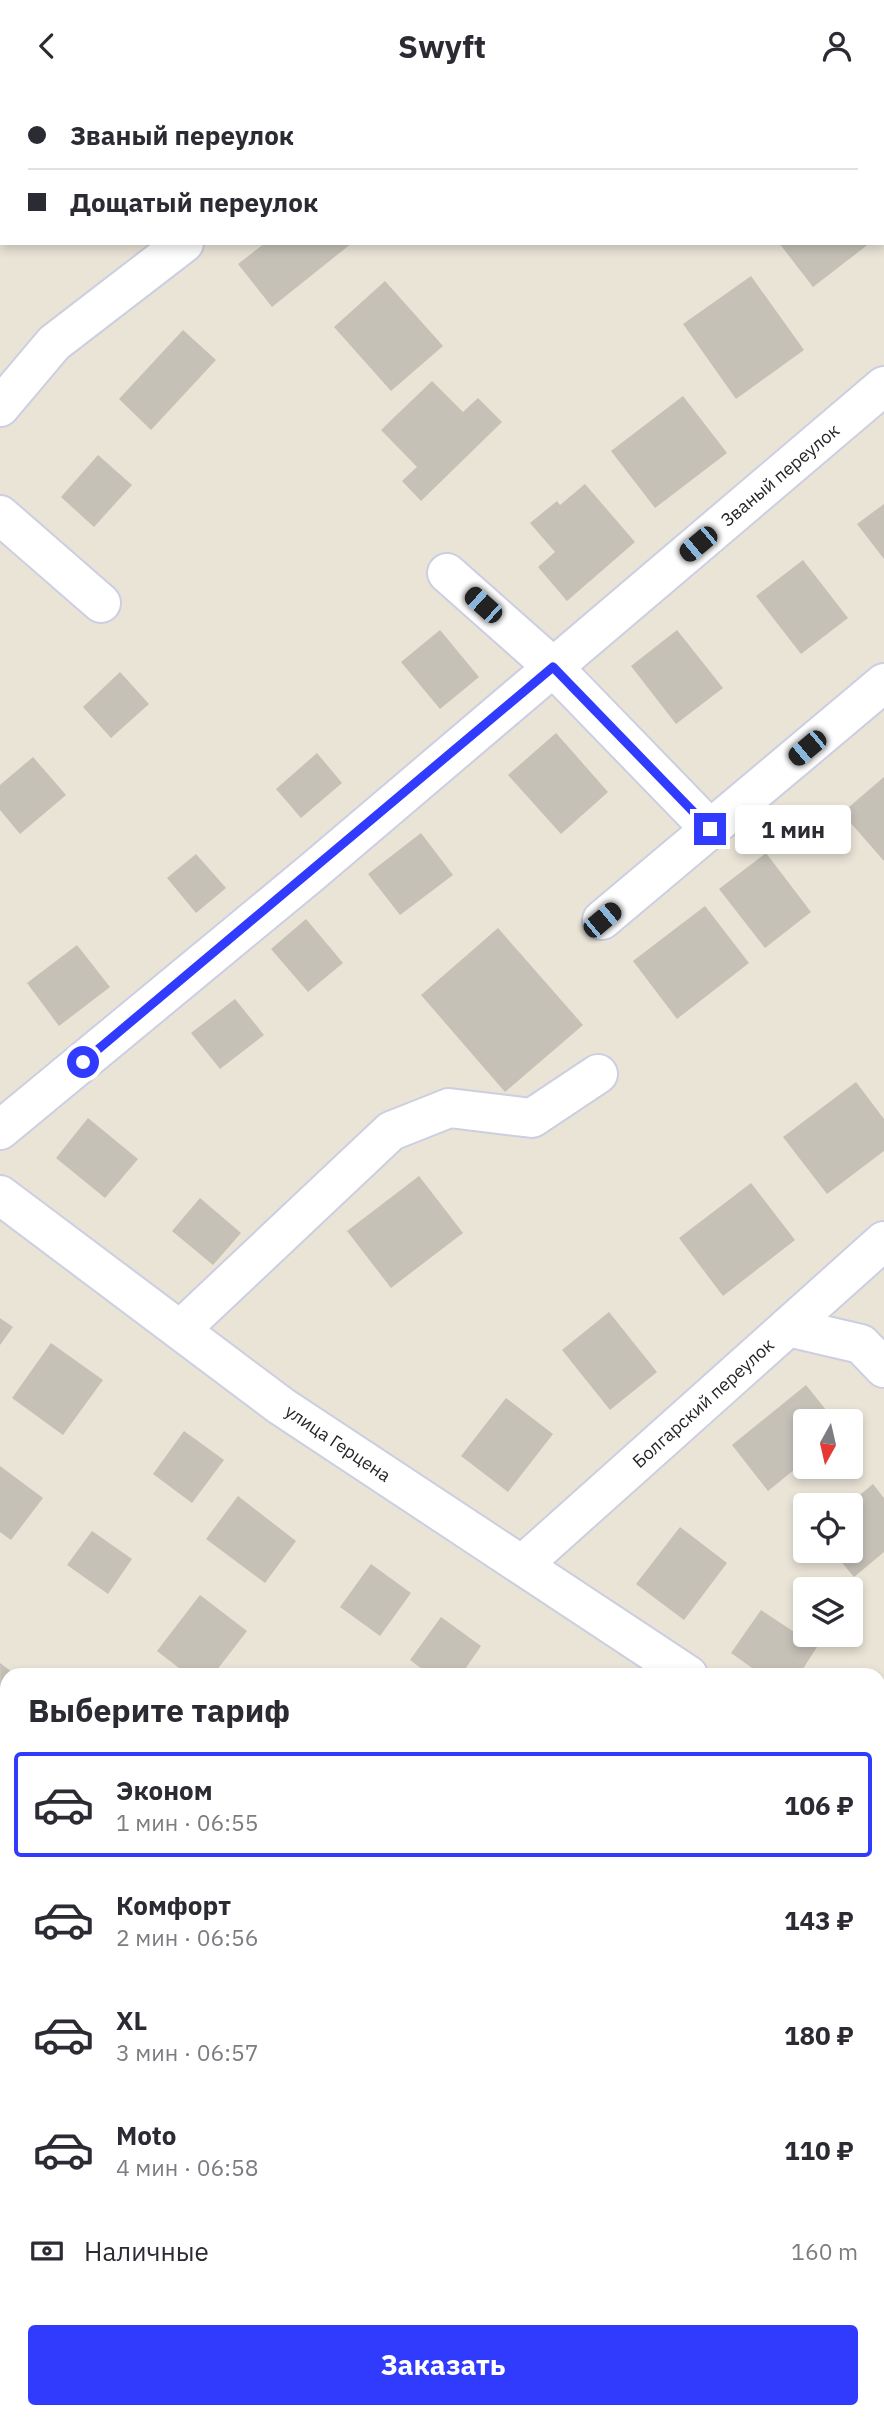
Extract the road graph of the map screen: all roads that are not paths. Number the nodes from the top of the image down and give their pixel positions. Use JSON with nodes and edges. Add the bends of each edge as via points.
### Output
{"nodes":[{"id":1,"x":181,"y":245,"type":"edge"},
{"id":2,"x":884,"y":386,"type":"edge"},
{"id":3,"x":0,"y":407,"type":"edge"},
{"id":4,"x":0,"y":515,"type":"edge"},
{"id":5,"x":447,"y":573,"type":"dead end"},
{"id":6,"x":101,"y":603,"type":"dead end"},
{"id":7,"x":553,"y":667,"type":"junction"},
{"id":8,"x":884,"y":683,"type":"edge"},
{"id":9,"x":710,"y":829,"type":"junction"},
{"id":10,"x":602,"y":920,"type":"dead end"},
{"id":11,"x":598,"y":1074,"type":"dead end"},
{"id":12,"x":0,"y":1130,"type":"edge"},
{"id":13,"x":0,"y":1195,"type":"edge"},
{"id":14,"x":884,"y":1241,"type":"edge"},
{"id":15,"x":788,"y":1327,"type":"junction"},
{"id":16,"x":180,"y":1330,"type":"junction"},
{"id":17,"x":884,"y":1368,"type":"edge"},
{"id":18,"x":522,"y":1565,"type":"junction"},
{"id":19,"x":677,"y":1668,"type":"edge"}],
"edges":[{"from":1,"to":3,"type":"street","via":[[54,343]]},
{"from":2,"to":7,"type":"street","name":"Званый переулок"},
{"from":4,"to":6,"type":"street"},
{"from":5,"to":7,"type":"street"},
{"from":7,"to":9,"type":"street"},
{"from":7,"to":12,"type":"street","name":"Званый переулок"},
{"from":8,"to":9,"type":"street"},
{"from":9,"to":10,"type":"street"},
{"from":11,"to":16,"type":"street","via":[[532,1118],[449,1108],[391,1132]]},
{"from":13,"to":16,"type":"street","name":"улица Герцена"},
{"from":14,"to":15,"type":"street","name":"Болгарский переулок"},
{"from":15,"to":17,"type":"street","via":[[861,1344]]},
{"from":15,"to":18,"type":"street","name":"Болгарский переулок"},
{"from":16,"to":18,"type":"street","name":"улица Герцена","via":[[281,1406]]},
{"from":18,"to":19,"type":"street","name":"улица Герцена"}]}
